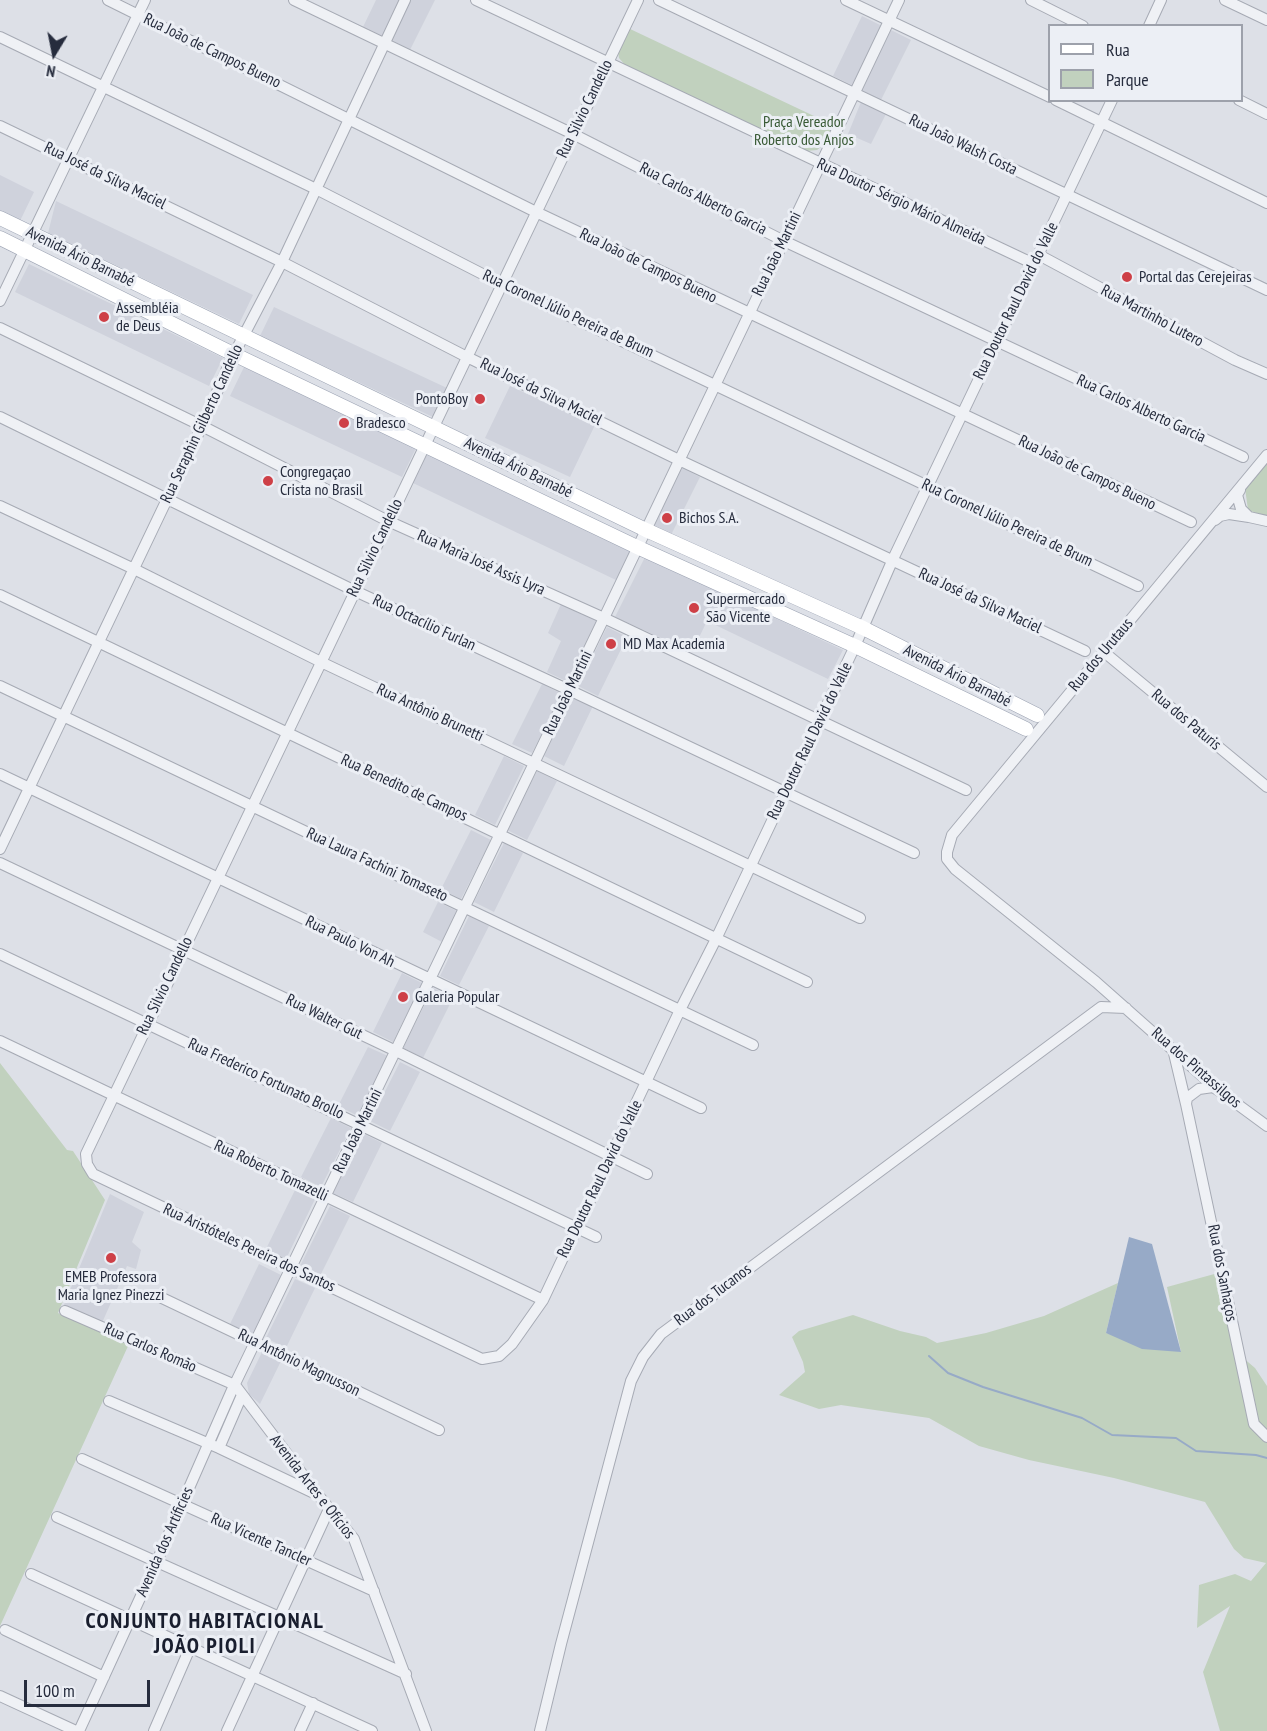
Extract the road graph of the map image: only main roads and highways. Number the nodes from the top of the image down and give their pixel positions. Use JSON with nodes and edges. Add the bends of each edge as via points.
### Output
{"nodes":[{"id":1,"x":0,"y":218,"type":"edge"},
{"id":2,"x":0,"y":238,"type":"edge"},
{"id":3,"x":1000,"y":698,"type":"junction"},
{"id":4,"x":992,"y":713,"type":"junction"},
{"id":5,"x":1037,"y":715,"type":"dead end"},
{"id":6,"x":1026,"y":729,"type":"dead end"}],
"edges":[{"from":1,"to":3,"type":"main road","name":"Avenida Ário Barnabé","via":[[646,530],[863,628]]},
{"from":2,"to":4,"type":"main road","name":"Avenida Ário Barnabé","via":[[234,355]]},
{"from":3,"to":4,"type":"main road","via":[[1002,709]]},
{"from":3,"to":5,"type":"main road","name":"Avenida Ário Barnabé"},
{"from":4,"to":6,"type":"main road","name":"Avenida Ário Barnabé"}]}
